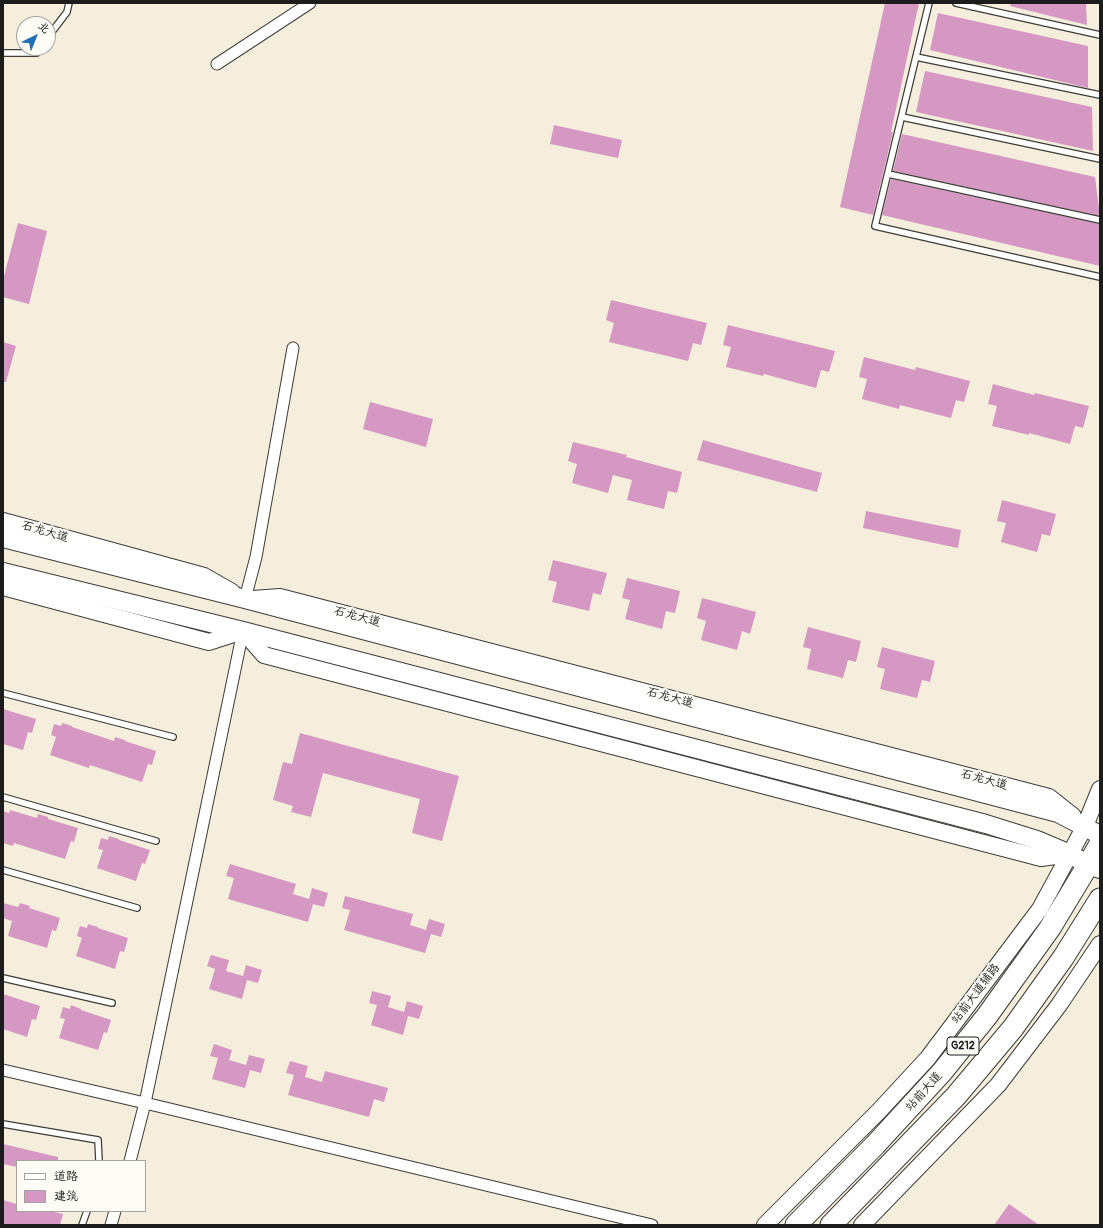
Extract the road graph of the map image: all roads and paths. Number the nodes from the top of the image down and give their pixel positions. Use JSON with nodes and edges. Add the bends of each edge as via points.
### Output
{"nodes":[{"id":1,"x":69,"y":3,"type":"edge"},
{"id":2,"x":310,"y":3,"type":"edge"},
{"id":3,"x":929,"y":3,"type":"edge"},
{"id":4,"x":956,"y":3,"type":"edge"},
{"id":5,"x":56,"y":27,"type":"edge"},
{"id":6,"x":1100,"y":35,"type":"edge"},
{"id":7,"x":3,"y":53,"type":"edge"},
{"id":8,"x":16,"y":53,"type":"edge"},
{"id":9,"x":916,"y":57,"type":"junction"},
{"id":10,"x":217,"y":64,"type":"dead end"},
{"id":11,"x":1100,"y":95,"type":"edge"},
{"id":12,"x":902,"y":117,"type":"junction"},
{"id":13,"x":1100,"y":159,"type":"edge"},
{"id":14,"x":888,"y":174,"type":"junction"},
{"id":15,"x":1100,"y":220,"type":"edge"},
{"id":16,"x":1100,"y":278,"type":"edge"},
{"id":17,"x":293,"y":348,"type":"dead end"},
{"id":18,"x":3,"y":521,"type":"edge"},
{"id":19,"x":3,"y":538,"type":"edge"},
{"id":20,"x":3,"y":572,"type":"edge"},
{"id":21,"x":3,"y":587,"type":"edge"},
{"id":22,"x":245,"y":599,"type":"junction"},
{"id":23,"x":243,"y":631,"type":"junction"},
{"id":24,"x":3,"y":693,"type":"edge"},
{"id":25,"x":173,"y":736,"type":"dead end"},
{"id":26,"x":1100,"y":789,"type":"edge"},
{"id":27,"x":3,"y":797,"type":"edge"},
{"id":28,"x":1093,"y":830,"type":"edge"},
{"id":29,"x":156,"y":841,"type":"dead end"},
{"id":30,"x":1100,"y":844,"type":"edge"},
{"id":31,"x":1070,"y":854,"type":"junction"},
{"id":32,"x":1094,"y":867,"type":"edge"},
{"id":33,"x":3,"y":870,"type":"edge"},
{"id":34,"x":1100,"y":899,"type":"edge"},
{"id":35,"x":137,"y":908,"type":"dead end"},
{"id":36,"x":1100,"y":944,"type":"edge"},
{"id":37,"x":3,"y":978,"type":"edge"},
{"id":38,"x":112,"y":1003,"type":"dead end"},
{"id":39,"x":3,"y":1070,"type":"edge"},
{"id":40,"x":145,"y":1103,"type":"junction"},
{"id":41,"x":3,"y":1124,"type":"edge"},
{"id":42,"x":99,"y":1160,"type":"edge"},
{"id":43,"x":130,"y":1160,"type":"edge"},
{"id":44,"x":87,"y":1212,"type":"edge"},
{"id":45,"x":115,"y":1212,"type":"edge"},
{"id":46,"x":82,"y":1225,"type":"edge"},
{"id":47,"x":111,"y":1225,"type":"edge"},
{"id":48,"x":652,"y":1225,"type":"edge"},
{"id":49,"x":765,"y":1225,"type":"edge"},
{"id":50,"x":796,"y":1225,"type":"edge"},
{"id":51,"x":830,"y":1225,"type":"edge"},
{"id":52,"x":862,"y":1225,"type":"edge"}],
"edges":[{"from":1,"to":5,"type":"lane","via":[[67,12]]},
{"from":2,"to":10,"type":"street"},
{"from":3,"to":9,"type":"lane"},
{"from":4,"to":6,"type":"lane"},
{"from":7,"to":8,"type":"lane"},
{"from":9,"to":11,"type":"lane"},
{"from":9,"to":12,"type":"lane"},
{"from":12,"to":13,"type":"lane"},
{"from":12,"to":14,"type":"lane"},
{"from":14,"to":15,"type":"lane"},
{"from":14,"to":16,"type":"lane","via":[[875,226]]},
{"from":17,"to":22,"type":"street","via":[[256,557]]},
{"from":18,"to":22,"type":"street","name":"石龙大道","via":[[204,576]]},
{"from":19,"to":22,"type":"main road","name":"石龙大道"},
{"from":20,"to":23,"type":"main road"},
{"from":21,"to":23,"type":"street","via":[[209,642]]},
{"from":22,"to":28,"type":"main road","name":"石龙大道","via":[[1058,812]]},
{"from":23,"to":31,"type":"main road","via":[[986,824],[1037,840]]},
{"from":23,"to":40,"type":"street"},
{"from":24,"to":25,"type":"lane"},
{"from":26,"to":28,"type":"street","name":"站前大道辅路"},
{"from":27,"to":29,"type":"lane"},
{"from":28,"to":31,"type":"street","name":"站前大道辅路"},
{"from":30,"to":32,"type":"highway","name":"站前大道","number":"G212"},
{"from":31,"to":32,"type":"main road"},
{"from":31,"to":49,"type":"street","name":"站前大道辅路","via":[[1040,909],[928,1058]]},
{"from":32,"to":50,"type":"highway","name":"站前大道","number":"G212","via":[[987,1016],[952,1060],[876,1145]]},
{"from":33,"to":35,"type":"lane"},
{"from":34,"to":51,"type":"highway","name":"站前大道","number":"G212","via":[[1063,958],[1008,1034],[956,1096]]},
{"from":36,"to":52,"type":"street","via":[[1059,1005],[998,1084]]},
{"from":37,"to":38,"type":"lane"},
{"from":39,"to":40,"type":"street"},
{"from":40,"to":43,"type":"street"},
{"from":40,"to":48,"type":"street"},
{"from":41,"to":42,"type":"lane","via":[[98,1140]]},
{"from":44,"to":46,"type":"lane"},
{"from":45,"to":47,"type":"street"}]}
